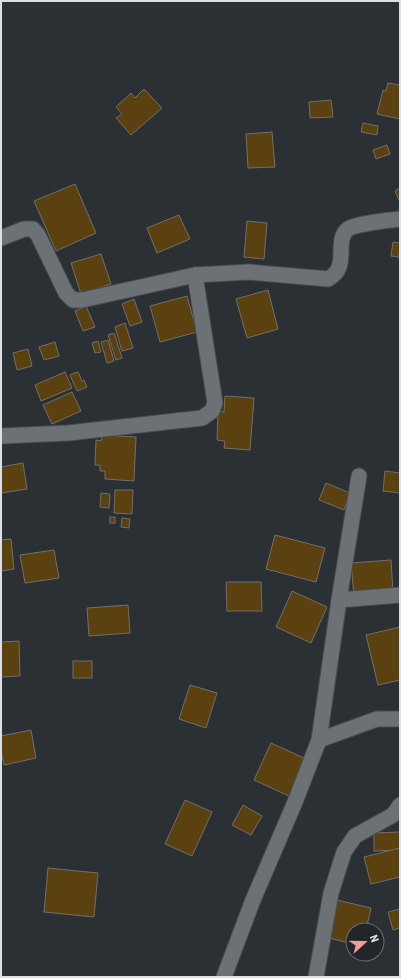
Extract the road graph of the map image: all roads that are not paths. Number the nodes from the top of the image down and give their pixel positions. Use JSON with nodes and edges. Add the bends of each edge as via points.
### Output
{"nodes":[{"id":1,"x":400,"y":218,"type":"edge"},
{"id":2,"x":1,"y":238,"type":"edge"},
{"id":3,"x":195,"y":275,"type":"junction"},
{"id":4,"x":1,"y":436,"type":"edge"},
{"id":5,"x":359,"y":476,"type":"dead end"},
{"id":6,"x":400,"y":595,"type":"edge"},
{"id":7,"x":338,"y":600,"type":"junction"},
{"id":8,"x":400,"y":719,"type":"edge"},
{"id":9,"x":319,"y":740,"type":"junction"},
{"id":10,"x":400,"y":804,"type":"edge"},
{"id":11,"x":224,"y":977,"type":"edge"},
{"id":12,"x":316,"y":977,"type":"edge"}],
"edges":[{"from":1,"to":3,"type":"street","via":[[348,229],[343,235],[339,269],[328,279],[249,272]]},
{"from":2,"to":3,"type":"street","via":[[24,229],[33,229],[66,293],[73,300]]},
{"from":3,"to":4,"type":"street","via":[[215,403],[212,412],[202,418],[68,433]]},
{"from":5,"to":7,"type":"street"},
{"from":6,"to":7,"type":"street"},
{"from":7,"to":9,"type":"street"},
{"from":8,"to":9,"type":"street","via":[[377,719]]},
{"from":9,"to":11,"type":"street"},
{"from":10,"to":12,"type":"street","via":[[393,815],[355,836],[344,852],[331,893]]}]}
